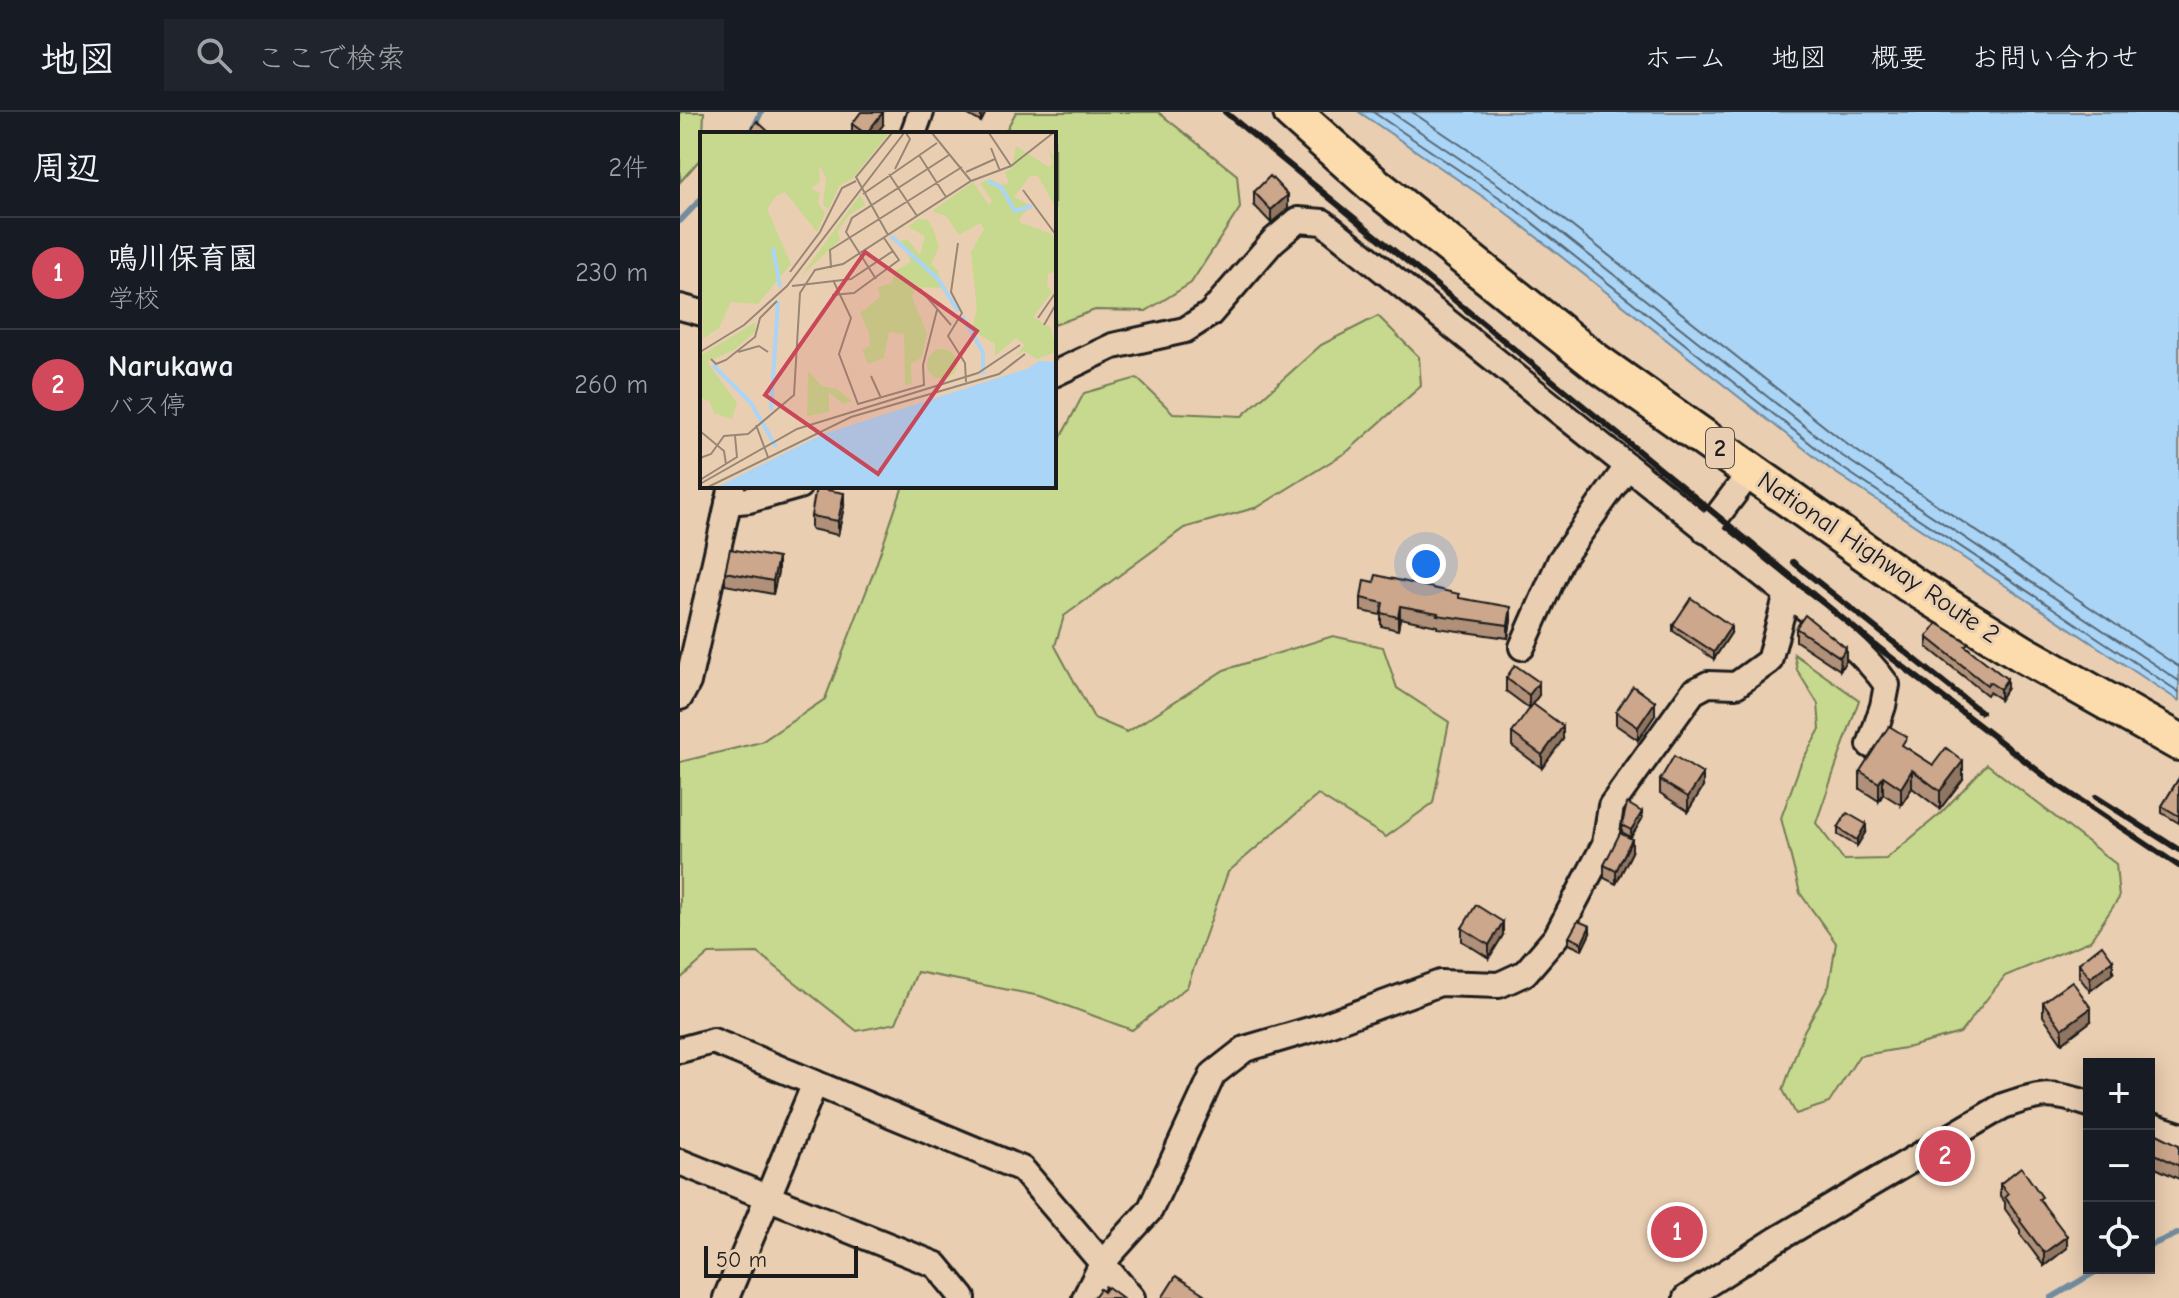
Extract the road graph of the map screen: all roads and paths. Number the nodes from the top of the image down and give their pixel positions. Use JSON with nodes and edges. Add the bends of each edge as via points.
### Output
{"nodes":[{"id":1,"x":921,"y":112,"type":"edge"},
{"id":2,"x":1292,"y":112,"type":"edge"},
{"id":3,"x":914,"y":132,"type":"edge"},
{"id":4,"x":680,"y":307,"type":"edge"},
{"id":5,"x":700,"y":312,"type":"edge"},
{"id":6,"x":1056,"y":373,"type":"edge"},
{"id":7,"x":1627,"y":467,"type":"junction"},
{"id":8,"x":1752,"y":470,"type":"junction"},
{"id":9,"x":792,"y":488,"type":"edge"},
{"id":10,"x":730,"y":494,"type":"edge"},
{"id":11,"x":1706,"y":531,"type":"junction"},
{"id":12,"x":1787,"y":594,"type":"junction"},
{"id":13,"x":1522,"y":647,"type":"dead end"},
{"id":14,"x":680,"y":697,"type":"edge"},
{"id":15,"x":2179,"y":742,"type":"edge"},
{"id":16,"x":1870,"y":745,"type":"dead end"},
{"id":17,"x":680,"y":1050,"type":"edge"},
{"id":18,"x":815,"y":1083,"type":"junction"},
{"id":19,"x":2083,"y":1102,"type":"edge"},
{"id":20,"x":2155,"y":1127,"type":"edge"},
{"id":21,"x":2179,"y":1135,"type":"edge"},
{"id":22,"x":680,"y":1162,"type":"edge"},
{"id":23,"x":770,"y":1197,"type":"junction"},
{"id":24,"x":1103,"y":1262,"type":"junction"},
{"id":25,"x":726,"y":1298,"type":"edge"},
{"id":26,"x":963,"y":1298,"type":"edge"},
{"id":27,"x":1085,"y":1298,"type":"edge"},
{"id":28,"x":1132,"y":1298,"type":"edge"},
{"id":29,"x":1686,"y":1298,"type":"edge"}],
"edges":[{"from":1,"to":3,"type":"street"},
{"from":2,"to":8,"type":"highway","name":"National Highway Route 2","number":"2","via":[[1373,184],[1596,362]]},
{"from":4,"to":5,"type":"street"},
{"from":6,"to":7,"type":"street","via":[[1113,346],[1185,330],[1210,314],[1298,220],[1323,222]]},
{"from":7,"to":11,"type":"street"},
{"from":7,"to":13,"type":"street","via":[[1560,561]]},
{"from":8,"to":11,"type":"street"},
{"from":8,"to":15,"type":"highway","name":"National Highway Route 2","number":"2","via":[[1910,584]]},
{"from":9,"to":10,"type":"street","via":[[749,500]]},
{"from":10,"to":14,"type":"street","via":[[688,682]]},
{"from":11,"to":12,"type":"street"},
{"from":12,"to":16,"type":"street","via":[[1839,635],[1887,685]]},
{"from":12,"to":24,"type":"street","via":[[1769,661],[1736,685],[1708,684],[1693,692],[1611,806],[1605,844],[1556,937],[1525,973],[1499,985],[1440,983],[1245,1049],[1213,1074],[1150,1210]]},
{"from":17,"to":18,"type":"street","via":[[713,1041]]},
{"from":18,"to":23,"type":"street"},
{"from":18,"to":24,"type":"street","via":[[1022,1169]]},
{"from":19,"to":29,"type":"street","via":[[2037,1094],[2003,1106]]},
{"from":20,"to":21,"type":"street"},
{"from":22,"to":23,"type":"street"},
{"from":23,"to":25,"type":"street"},
{"from":23,"to":26,"type":"street","via":[[936,1265]]},
{"from":24,"to":27,"type":"street"},
{"from":24,"to":28,"type":"street"}]}
